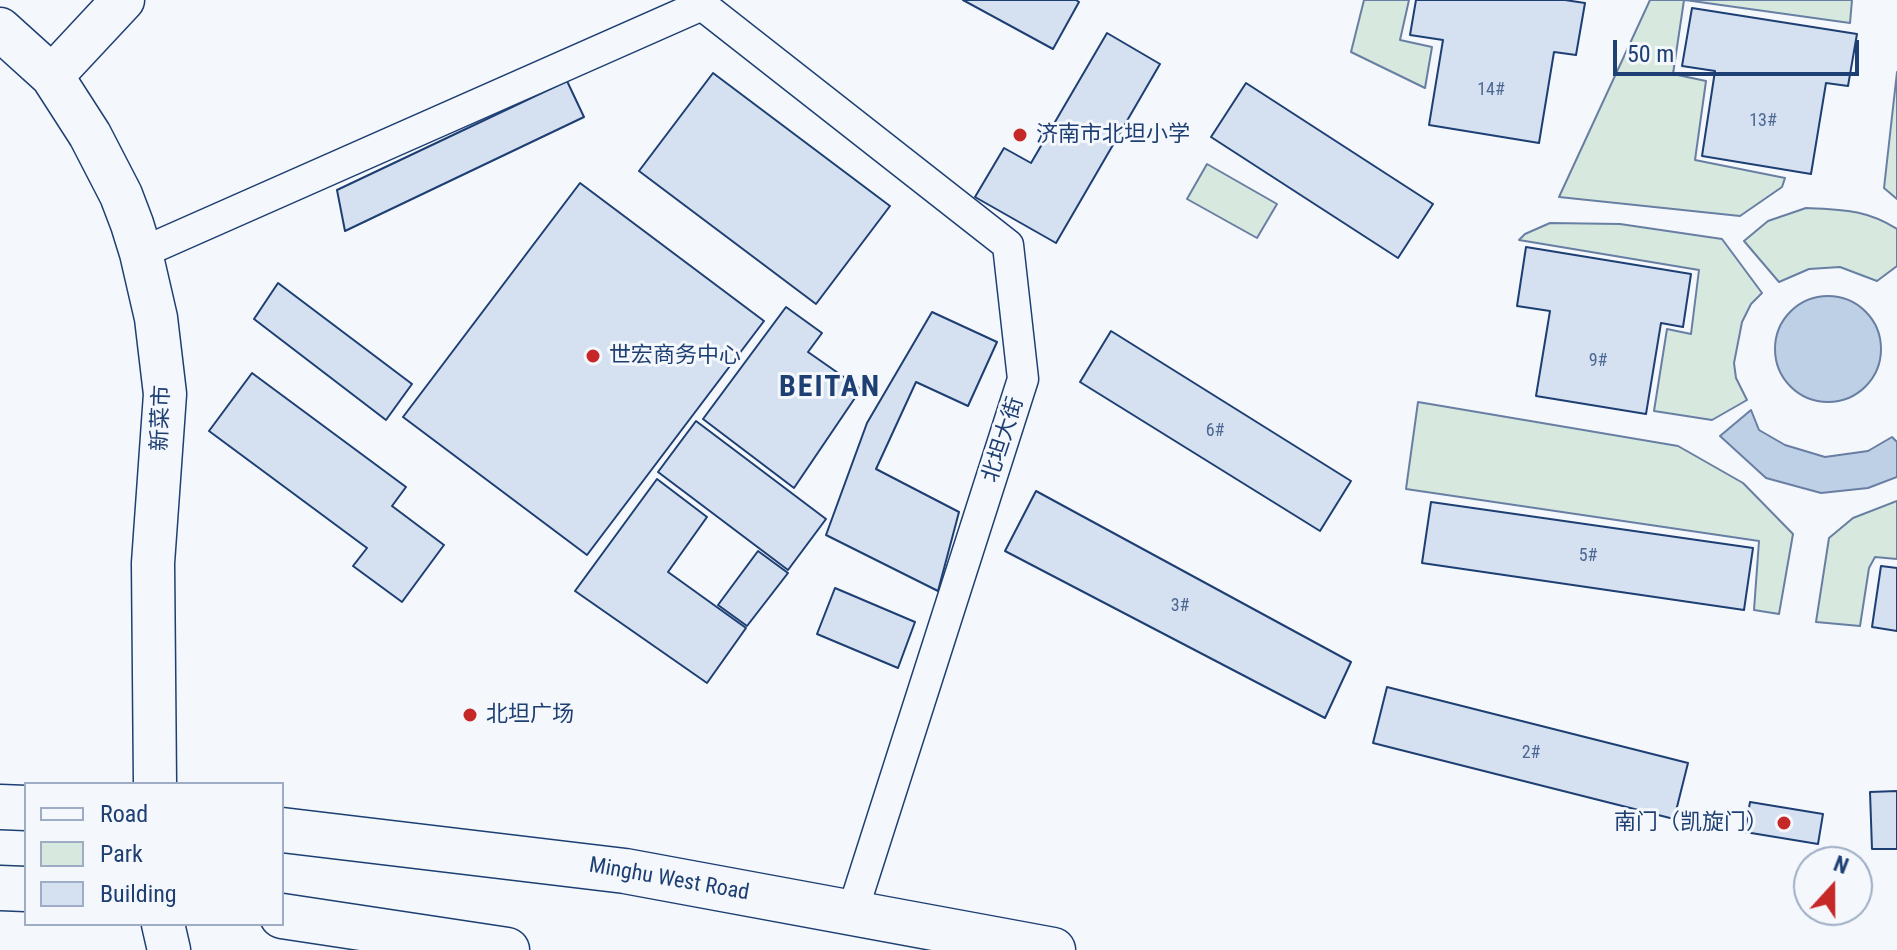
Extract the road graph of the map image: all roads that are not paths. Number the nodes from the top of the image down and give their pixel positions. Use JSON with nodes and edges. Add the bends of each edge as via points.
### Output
{"nodes":[{"id":1,"x":123,"y":0,"type":"edge"},
{"id":2,"x":701,"y":2,"type":"edge"},
{"id":3,"x":0,"y":29,"type":"edge"},
{"id":4,"x":52,"y":76,"type":"junction"},
{"id":5,"x":141,"y":253,"type":"junction"},
{"id":6,"x":155,"y":782,"type":"edge"},
{"id":7,"x":0,"y":807,"type":"edge"},
{"id":8,"x":24,"y":808,"type":"edge"},
{"id":9,"x":284,"y":830,"type":"edge"},
{"id":10,"x":0,"y":888,"type":"edge"},
{"id":11,"x":24,"y":889,"type":"edge"},
{"id":12,"x":852,"y":913,"type":"junction"},
{"id":13,"x":284,"y":916,"type":"edge"},
{"id":14,"x":163,"y":926,"type":"edge"},
{"id":15,"x":169,"y":950,"type":"edge"},
{"id":16,"x":507,"y":950,"type":"edge"},
{"id":17,"x":1053,"y":950,"type":"edge"}],
"edges":[{"from":1,"to":4,"type":"main road"},
{"from":2,"to":5,"type":"street"},
{"from":2,"to":12,"type":"street","name":"北坦大街","via":[[1008,245],[1023,379]]},
{"from":3,"to":4,"type":"main road","name":"新菜市"},
{"from":4,"to":5,"type":"main road","name":"新菜市","via":[[121,195]]},
{"from":5,"to":6,"type":"main road","name":"新菜市","via":[[165,394],[153,563]]},
{"from":7,"to":8,"type":"main road"},
{"from":9,"to":12,"type":"main road","name":"Minghu West Road","via":[[625,871]]},
{"from":10,"to":11,"type":"main road"},
{"from":12,"to":17,"type":"main road","name":"Minghu West Road"},
{"from":13,"to":16,"type":"main road"},
{"from":14,"to":15,"type":"main road"}]}
